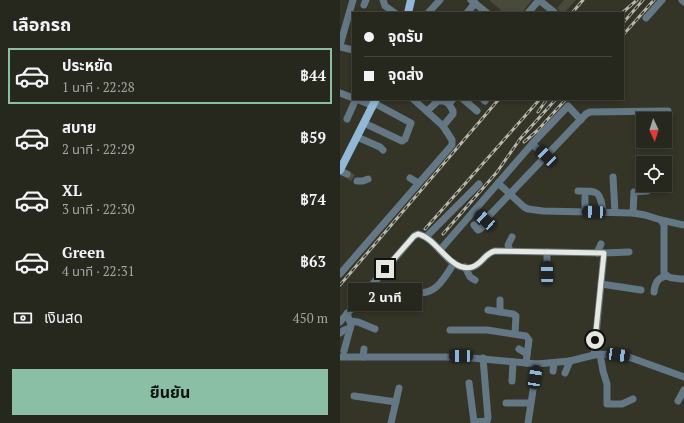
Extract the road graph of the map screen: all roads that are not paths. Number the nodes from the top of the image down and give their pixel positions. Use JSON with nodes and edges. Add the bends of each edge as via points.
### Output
{"nodes":[{"id":1,"x":353,"y":0,"type":"edge"},
{"id":2,"x":383,"y":0,"type":"edge"},
{"id":3,"x":409,"y":0,"type":"edge"},
{"id":4,"x":440,"y":0,"type":"edge"},
{"id":5,"x":539,"y":0,"type":"edge"},
{"id":6,"x":662,"y":0,"type":"edge"},
{"id":7,"x":473,"y":2,"type":"edge"},
{"id":8,"x":394,"y":12,"type":"edge"},
{"id":9,"x":408,"y":12,"type":"edge"},
{"id":10,"x":429,"y":12,"type":"edge"},
{"id":11,"x":468,"y":12,"type":"edge"},
{"id":12,"x":486,"y":12,"type":"edge"},
{"id":13,"x":529,"y":12,"type":"edge"},
{"id":14,"x":554,"y":12,"type":"edge"},
{"id":15,"x":646,"y":18,"type":"dead end"},
{"id":16,"x":343,"y":26,"type":"edge"},
{"id":17,"x":340,"y":46,"type":"edge"},
{"id":18,"x":352,"y":50,"type":"edge"},
{"id":19,"x":340,"y":93,"type":"edge"},
{"id":20,"x":352,"y":98,"type":"edge"},
{"id":21,"x":356,"y":100,"type":"edge"},
{"id":22,"x":360,"y":100,"type":"edge"},
{"id":23,"x":414,"y":100,"type":"edge"},
{"id":24,"x":464,"y":100,"type":"edge"},
{"id":25,"x":451,"y":101,"type":"edge"},
{"id":26,"x":374,"y":103,"type":"edge"},
{"id":27,"x":427,"y":111,"type":"junction"},
{"id":28,"x":477,"y":111,"type":"dead end"},
{"id":29,"x":668,"y":111,"type":"dead end"},
{"id":30,"x":347,"y":119,"type":"dead end"},
{"id":31,"x":581,"y":120,"type":"junction"},
{"id":32,"x":364,"y":123,"type":"junction"},
{"id":33,"x":443,"y":126,"type":"junction"},
{"id":34,"x":357,"y":137,"type":"junction"},
{"id":35,"x":532,"y":144,"type":"junction"},
{"id":36,"x":383,"y":150,"type":"dead end"},
{"id":37,"x":546,"y":156,"type":"junction"},
{"id":38,"x":342,"y":172,"type":"edge"},
{"id":39,"x":613,"y":177,"type":"dead end"},
{"id":40,"x":410,"y":178,"type":"dead end"},
{"id":41,"x":368,"y":179,"type":"dead end"},
{"id":42,"x":357,"y":181,"type":"dead end"},
{"id":43,"x":418,"y":183,"type":"junction"},
{"id":44,"x":498,"y":183,"type":"junction"},
{"id":45,"x":479,"y":184,"type":"dead end"},
{"id":46,"x":578,"y":191,"type":"dead end"},
{"id":47,"x":636,"y":192,"type":"edge"},
{"id":48,"x":510,"y":193,"type":"junction"},
{"id":49,"x":585,"y":197,"type":"dead end"},
{"id":50,"x":474,"y":210,"type":"junction"},
{"id":51,"x":585,"y":211,"type":"junction"},
{"id":52,"x":603,"y":212,"type":"junction"},
{"id":53,"x":615,"y":212,"type":"junction"},
{"id":54,"x":633,"y":213,"type":"junction"},
{"id":55,"x":485,"y":220,"type":"junction"},
{"id":56,"x":661,"y":220,"type":"junction"},
{"id":57,"x":683,"y":223,"type":"edge"},
{"id":58,"x":474,"y":225,"type":"dead end"},
{"id":59,"x":426,"y":237,"type":"junction"},
{"id":60,"x":512,"y":237,"type":"dead end"},
{"id":61,"x":601,"y":244,"type":"dead end"},
{"id":62,"x":440,"y":250,"type":"junction"},
{"id":63,"x":510,"y":251,"type":"junction"},
{"id":64,"x":547,"y":252,"type":"junction"},
{"id":65,"x":629,"y":252,"type":"dead end"},
{"id":66,"x":601,"y":253,"type":"junction"},
{"id":67,"x":454,"y":263,"type":"junction"},
{"id":68,"x":465,"y":267,"type":"junction"},
{"id":69,"x":547,"y":273,"type":"dead end"},
{"id":70,"x":340,"y":274,"type":"edge"},
{"id":71,"x":666,"y":276,"type":"junction"},
{"id":72,"x":684,"y":279,"type":"edge"},
{"id":73,"x":475,"y":280,"type":"dead end"},
{"id":74,"x":601,"y":284,"type":"junction"},
{"id":75,"x":641,"y":290,"type":"dead end"},
{"id":76,"x":416,"y":292,"type":"dead end"},
{"id":77,"x":654,"y":292,"type":"dead end"},
{"id":78,"x":500,"y":300,"type":"dead end"},
{"id":79,"x":488,"y":310,"type":"dead end"},
{"id":80,"x":500,"y":312,"type":"junction"},
{"id":81,"x":347,"y":314,"type":"junction"},
{"id":82,"x":340,"y":322,"type":"edge"},
{"id":83,"x":350,"y":325,"type":"junction"},
{"id":84,"x":375,"y":329,"type":"dead end"},
{"id":85,"x":450,"y":330,"type":"dead end"},
{"id":86,"x":340,"y":333,"type":"edge"},
{"id":87,"x":515,"y":334,"type":"junction"},
{"id":88,"x":364,"y":348,"type":"dead end"},
{"id":89,"x":519,"y":349,"type":"dead end"},
{"id":90,"x":342,"y":354,"type":"edge"},
{"id":91,"x":527,"y":354,"type":"junction"},
{"id":92,"x":597,"y":354,"type":"junction"},
{"id":93,"x":363,"y":358,"type":"junction"},
{"id":94,"x":483,"y":358,"type":"junction"},
{"id":95,"x":570,"y":361,"type":"junction"},
{"id":96,"x":513,"y":362,"type":"junction"},
{"id":97,"x":554,"y":362,"type":"junction"},
{"id":98,"x":526,"y":363,"type":"junction"},
{"id":99,"x":537,"y":364,"type":"junction"},
{"id":100,"x":553,"y":372,"type":"dead end"},
{"id":101,"x":565,"y":373,"type":"dead end"},
{"id":102,"x":684,"y":377,"type":"edge"},
{"id":103,"x":512,"y":381,"type":"dead end"},
{"id":104,"x":469,"y":383,"type":"dead end"},
{"id":105,"x":399,"y":388,"type":"dead end"},
{"id":106,"x":684,"y":390,"type":"edge"},
{"id":107,"x":354,"y":396,"type":"dead end"},
{"id":108,"x":633,"y":399,"type":"dead end"},
{"id":109,"x":678,"y":401,"type":"dead end"},
{"id":110,"x":396,"y":402,"type":"junction"},
{"id":111,"x":506,"y":403,"type":"dead end"},
{"id":112,"x":530,"y":403,"type":"junction"},
{"id":113,"x":474,"y":422,"type":"edge"},
{"id":114,"x":529,"y":422,"type":"edge"},
{"id":115,"x":391,"y":423,"type":"edge"}],
"edges":[{"from":1,"to":16,"type":"street"},
{"from":2,"to":8,"type":"street","via":[[385,6]]},
{"from":3,"to":9,"type":"main road"},
{"from":4,"to":10,"type":"street"},
{"from":5,"to":13,"type":"street"},
{"from":5,"to":14,"type":"street"},
{"from":6,"to":15,"type":"street"},
{"from":7,"to":11,"type":"street"},
{"from":7,"to":12,"type":"street"},
{"from":16,"to":17,"type":"street"},
{"from":17,"to":18,"type":"street"},
{"from":19,"to":20,"type":"street"},
{"from":21,"to":30,"type":"street"},
{"from":22,"to":26,"type":"street"},
{"from":23,"to":27,"type":"street"},
{"from":24,"to":28,"type":"street"},
{"from":25,"to":27,"type":"street","via":[[438,101]]},
{"from":25,"to":33,"type":"street","via":[[454,111]]},
{"from":26,"to":32,"type":"main road"},
{"from":26,"to":32,"type":"street","via":[[411,123],[405,139],[402,141]]},
{"from":27,"to":33,"type":"street"},
{"from":29,"to":31,"type":"street","via":[[597,111],[586,114]]},
{"from":31,"to":35,"type":"street","via":[[568,106]]},
{"from":31,"to":37,"type":"street"},
{"from":32,"to":34,"type":"main road"},
{"from":33,"to":43,"type":"street","via":[[452,140],[452,145]]},
{"from":34,"to":36,"type":"street"},
{"from":34,"to":38,"type":"main road"},
{"from":35,"to":37,"type":"street"},
{"from":35,"to":44,"type":"street"},
{"from":37,"to":48,"type":"street"},
{"from":39,"to":53,"type":"street"},
{"from":40,"to":43,"type":"street"},
{"from":41,"to":42,"type":"street"},
{"from":43,"to":70,"type":"street"},
{"from":44,"to":48,"type":"street"},
{"from":44,"to":50,"type":"street"},
{"from":45,"to":59,"type":"street"},
{"from":46,"to":52,"type":"street","via":[[596,192],[602,198]]},
{"from":47,"to":54,"type":"street","via":[[632,194]]},
{"from":48,"to":51,"type":"street","via":[[528,209]]},
{"from":48,"to":55,"type":"street"},
{"from":49,"to":51,"type":"street"},
{"from":50,"to":55,"type":"street"},
{"from":50,"to":62,"type":"street"},
{"from":51,"to":52,"type":"street"},
{"from":52,"to":53,"type":"street"},
{"from":53,"to":54,"type":"street"},
{"from":54,"to":56,"type":"street"},
{"from":55,"to":58,"type":"street","via":[[484,226],[478,230]]},
{"from":56,"to":57,"type":"street"},
{"from":56,"to":71,"type":"street","via":[[664,225]]},
{"from":59,"to":62,"type":"street"},
{"from":59,"to":81,"type":"street","via":[[418,234],[414,236]]},
{"from":60,"to":63,"type":"street","via":[[508,242]]},
{"from":61,"to":66,"type":"street"},
{"from":62,"to":67,"type":"street"},
{"from":63,"to":64,"type":"street"},
{"from":63,"to":68,"type":"street","via":[[492,251],[474,267]]},
{"from":64,"to":66,"type":"street"},
{"from":64,"to":69,"type":"street"},
{"from":65,"to":66,"type":"street"},
{"from":66,"to":74,"type":"street"},
{"from":67,"to":68,"type":"street"},
{"from":67,"to":76,"type":"street","via":[[431,292]]},
{"from":68,"to":73,"type":"street","via":[[470,277]]},
{"from":71,"to":72,"type":"street"},
{"from":71,"to":77,"type":"street","via":[[658,280]]},
{"from":74,"to":75,"type":"street"},
{"from":74,"to":92,"type":"street"},
{"from":78,"to":80,"type":"street"},
{"from":79,"to":80,"type":"street"},
{"from":80,"to":87,"type":"street","via":[[516,316]]},
{"from":81,"to":82,"type":"street"},
{"from":81,"to":83,"type":"street"},
{"from":83,"to":84,"type":"street","via":[[358,322]]},
{"from":83,"to":86,"type":"street"},
{"from":83,"to":90,"type":"street"},
{"from":85,"to":87,"type":"street","via":[[487,330]]},
{"from":87,"to":91,"type":"street","via":[[528,337]]},
{"from":88,"to":93,"type":"street"},
{"from":89,"to":91,"type":"street"},
{"from":90,"to":93,"type":"street"},
{"from":91,"to":98,"type":"street"},
{"from":92,"to":95,"type":"street"},
{"from":92,"to":102,"type":"street","via":[[626,356]]},
{"from":92,"to":108,"type":"street","via":[[607,384],[606,404],[622,404]]},
{"from":93,"to":94,"type":"street"},
{"from":94,"to":96,"type":"street"},
{"from":94,"to":113,"type":"street","via":[[488,420]]},
{"from":95,"to":97,"type":"street"},
{"from":95,"to":101,"type":"street"},
{"from":96,"to":98,"type":"street"},
{"from":96,"to":103,"type":"street"},
{"from":97,"to":99,"type":"street"},
{"from":97,"to":100,"type":"street"},
{"from":98,"to":99,"type":"street"},
{"from":99,"to":112,"type":"street"},
{"from":104,"to":113,"type":"street"},
{"from":105,"to":110,"type":"street"},
{"from":106,"to":109,"type":"street"},
{"from":107,"to":110,"type":"street"},
{"from":110,"to":115,"type":"street"},
{"from":111,"to":112,"type":"street"},
{"from":112,"to":114,"type":"street"}]}
